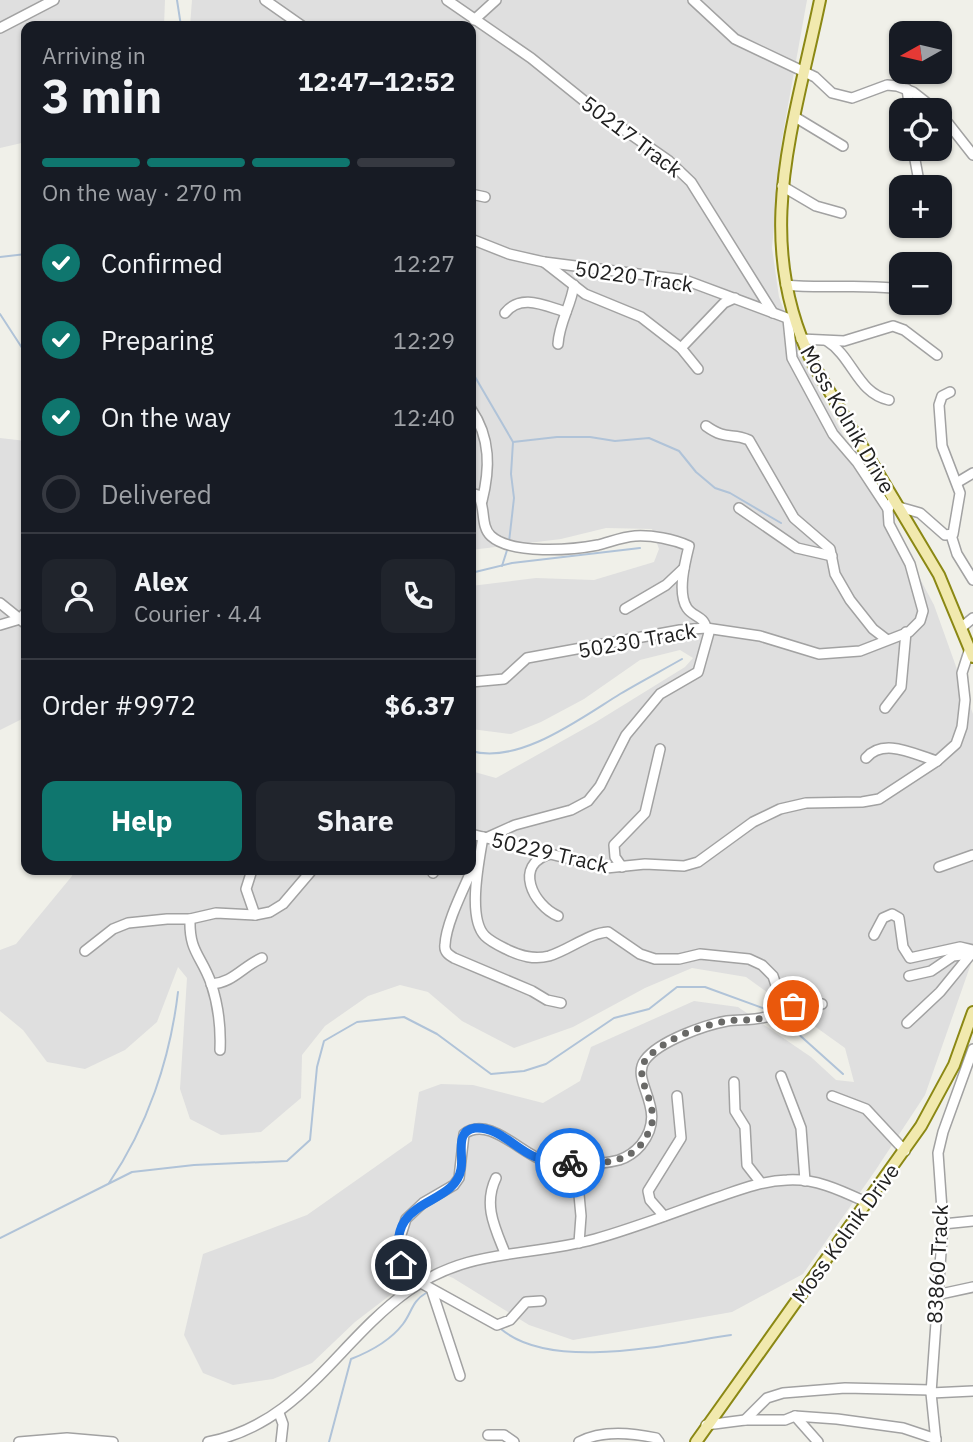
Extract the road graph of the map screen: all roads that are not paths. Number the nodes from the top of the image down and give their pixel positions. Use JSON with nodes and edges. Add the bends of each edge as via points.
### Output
{"nodes":[{"id":1,"x":54,"y":0,"type":"edge"},
{"id":2,"x":265,"y":0,"type":"edge"},
{"id":3,"x":447,"y":0,"type":"edge"},
{"id":4,"x":496,"y":0,"type":"edge"},
{"id":5,"x":820,"y":0,"type":"edge"},
{"id":6,"x":700,"y":2,"type":"edge"},
{"id":7,"x":474,"y":20,"type":"joint"},
{"id":8,"x":295,"y":21,"type":"edge"},
{"id":9,"x":476,"y":21,"type":"edge"},
{"id":10,"x":0,"y":28,"type":"edge"},
{"id":11,"x":805,"y":73,"type":"junction"},
{"id":12,"x":907,"y":89,"type":"junction"},
{"id":13,"x":908,"y":98,"type":"edge"},
{"id":14,"x":919,"y":98,"type":"edge"},
{"id":15,"x":795,"y":117,"type":"junction"},
{"id":16,"x":952,"y":129,"type":"edge"},
{"id":17,"x":843,"y":146,"type":"dead end"},
{"id":18,"x":973,"y":155,"type":"edge"},
{"id":19,"x":782,"y":186,"type":"junction"},
{"id":20,"x":476,"y":195,"type":"edge"},
{"id":21,"x":485,"y":197,"type":"dead end"},
{"id":22,"x":841,"y":213,"type":"dead end"},
{"id":23,"x":476,"y":242,"type":"edge"},
{"id":24,"x":544,"y":262,"type":"junction"},
{"id":25,"x":574,"y":285,"type":"junction"},
{"id":26,"x":786,"y":285,"type":"junction"},
{"id":27,"x":889,"y":288,"type":"edge"},
{"id":28,"x":734,"y":298,"type":"junction"},
{"id":29,"x":566,"y":312,"type":"junction"},
{"id":30,"x":505,"y":313,"type":"dead end"},
{"id":31,"x":773,"y":313,"type":"junction"},
{"id":32,"x":792,"y":320,"type":"junction"},
{"id":33,"x":801,"y":340,"type":"junction"},
{"id":34,"x":827,"y":341,"type":"junction"},
{"id":35,"x":558,"y":344,"type":"dead end"},
{"id":36,"x":681,"y":348,"type":"junction"},
{"id":37,"x":937,"y":355,"type":"dead end"},
{"id":38,"x":698,"y":369,"type":"dead end"},
{"id":39,"x":950,"y":392,"type":"dead end"},
{"id":40,"x":889,"y":400,"type":"dead end"},
{"id":41,"x":476,"y":420,"type":"edge"},
{"id":42,"x":706,"y":426,"type":"dead end"},
{"id":43,"x":973,"y":473,"type":"edge"},
{"id":44,"x":958,"y":482,"type":"junction"},
{"id":45,"x":476,"y":494,"type":"edge"},
{"id":46,"x":482,"y":501,"type":"junction"},
{"id":47,"x":894,"y":505,"type":"junction"},
{"id":48,"x":739,"y":508,"type":"dead end"},
{"id":49,"x":951,"y":535,"type":"junction"},
{"id":50,"x":832,"y":556,"type":"junction"},
{"id":51,"x":684,"y":568,"type":"junction"},
{"id":52,"x":973,"y":580,"type":"edge"},
{"id":53,"x":0,"y":603,"type":"edge"},
{"id":54,"x":625,"y":609,"type":"dead end"},
{"id":55,"x":21,"y":617,"type":"edge"},
{"id":56,"x":21,"y":620,"type":"edge"},
{"id":57,"x":970,"y":622,"type":"edge"},
{"id":58,"x":0,"y":625,"type":"edge"},
{"id":59,"x":708,"y":628,"type":"junction"},
{"id":60,"x":906,"y":632,"type":"junction"},
{"id":61,"x":886,"y":639,"type":"junction"},
{"id":62,"x":972,"y":652,"type":"edge"},
{"id":63,"x":476,"y":682,"type":"edge"},
{"id":64,"x":885,"y":708,"type":"dead end"},
{"id":65,"x":660,"y":749,"type":"dead end"},
{"id":66,"x":866,"y":758,"type":"dead end"},
{"id":67,"x":937,"y":761,"type":"junction"},
{"id":68,"x":476,"y":835,"type":"edge"},
{"id":69,"x":484,"y":837,"type":"junction"},
{"id":70,"x":481,"y":848,"type":"junction"},
{"id":71,"x":552,"y":853,"type":"junction"},
{"id":72,"x":973,"y":855,"type":"edge"},
{"id":73,"x":476,"y":861,"type":"edge"},
{"id":74,"x":622,"y":867,"type":"junction"},
{"id":75,"x":939,"y":867,"type":"dead end"},
{"id":76,"x":251,"y":875,"type":"edge"},
{"id":77,"x":309,"y":875,"type":"edge"},
{"id":78,"x":470,"y":875,"type":"edge"},
{"id":79,"x":255,"y":915,"type":"junction"},
{"id":80,"x":558,"y":916,"type":"dead end"},
{"id":81,"x":190,"y":919,"type":"junction"},
{"id":82,"x":874,"y":935,"type":"dead end"},
{"id":83,"x":85,"y":951,"type":"dead end"},
{"id":84,"x":972,"y":953,"type":"edge"},
{"id":85,"x":262,"y":958,"type":"dead end"},
{"id":86,"x":909,"y":976,"type":"dead end"},
{"id":87,"x":211,"y":984,"type":"junction"},
{"id":88,"x":779,"y":1002,"type":"junction"},
{"id":89,"x":561,"y":1003,"type":"dead end"},
{"id":90,"x":822,"y":1004,"type":"dead end"},
{"id":91,"x":973,"y":1012,"type":"edge"},
{"id":92,"x":907,"y":1023,"type":"dead end"},
{"id":93,"x":220,"y":1049,"type":"dead end"},
{"id":94,"x":973,"y":1049,"type":"edge"},
{"id":95,"x":781,"y":1076,"type":"dead end"},
{"id":96,"x":734,"y":1082,"type":"dead end"},
{"id":97,"x":677,"y":1096,"type":"dead end"},
{"id":98,"x":832,"y":1096,"type":"dead end"},
{"id":99,"x":905,"y":1151,"type":"junction"},
{"id":100,"x":496,"y":1178,"type":"dead end"},
{"id":101,"x":805,"y":1181,"type":"junction"},
{"id":102,"x":761,"y":1183,"type":"junction"},
{"id":103,"x":578,"y":1184,"type":"dead end"},
{"id":104,"x":868,"y":1203,"type":"junction"},
{"id":105,"x":664,"y":1216,"type":"junction"},
{"id":106,"x":973,"y":1221,"type":"edge"},
{"id":107,"x":943,"y":1223,"type":"junction"},
{"id":108,"x":579,"y":1243,"type":"junction"},
{"id":109,"x":505,"y":1253,"type":"junction"},
{"id":110,"x":421,"y":1283,"type":"junction"},
{"id":111,"x":973,"y":1287,"type":"edge"},
{"id":112,"x":432,"y":1291,"type":"junction"},
{"id":113,"x":936,"y":1295,"type":"junction"},
{"id":114,"x":541,"y":1301,"type":"dead end"},
{"id":115,"x":460,"y":1376,"type":"dead end"},
{"id":116,"x":931,"y":1391,"type":"junction"},
{"id":117,"x":973,"y":1391,"type":"edge"},
{"id":118,"x":279,"y":1413,"type":"junction"},
{"id":119,"x":795,"y":1416,"type":"junction"},
{"id":120,"x":744,"y":1420,"type":"junction"},
{"id":121,"x":488,"y":1434,"type":"dead end"},
{"id":122,"x":702,"y":1436,"type":"edge"},
{"id":123,"x":658,"y":1440,"type":"edge"},
{"id":124,"x":936,"y":1441,"type":"edge"},
{"id":125,"x":19,"y":1442,"type":"edge"},
{"id":126,"x":113,"y":1442,"type":"edge"},
{"id":127,"x":208,"y":1442,"type":"edge"},
{"id":128,"x":281,"y":1442,"type":"edge"},
{"id":129,"x":514,"y":1442,"type":"edge"},
{"id":130,"x":579,"y":1442,"type":"edge"},
{"id":131,"x":818,"y":1442,"type":"edge"}],
"edges":[{"from":1,"to":10,"type":"street"},
{"from":2,"to":8,"type":"street"},
{"from":3,"to":7,"type":"street","name":"50217 Track"},
{"from":4,"to":7,"type":"street"},
{"from":5,"to":11,"type":"main road","name":"Moss Kolnik Drive"},
{"from":6,"to":11,"type":"street","via":[[736,40]]},
{"from":9,"to":31,"type":"street","name":"50217 Track","via":[[679,169]]},
{"from":11,"to":12,"type":"street","via":[[832,93],[852,98],[887,85]]},
{"from":11,"to":15,"type":"main road","name":"Moss Kolnik Drive"},
{"from":12,"to":13,"type":"street"},
{"from":12,"to":14,"type":"street"},
{"from":15,"to":17,"type":"street"},
{"from":15,"to":19,"type":"main road","name":"Moss Kolnik Drive"},
{"from":16,"to":18,"type":"street"},
{"from":19,"to":22,"type":"street","via":[[816,206]]},
{"from":19,"to":26,"type":"main road","name":"Moss Kolnik Drive","via":[[779,221]]},
{"from":20,"to":21,"type":"street"},
{"from":23,"to":24,"type":"street","name":"50220 Track"},
{"from":24,"to":25,"type":"street"},
{"from":24,"to":28,"type":"street","name":"50220 Track","via":[[681,279]]},
{"from":25,"to":29,"type":"street"},
{"from":25,"to":36,"type":"street","via":[[631,312]]},
{"from":26,"to":27,"type":"street"},
{"from":26,"to":32,"type":"main road","name":"Moss Kolnik Drive"},
{"from":28,"to":31,"type":"street","name":"50220 Track"},
{"from":28,"to":36,"type":"street"},
{"from":29,"to":30,"type":"street","via":[[520,302]]},
{"from":29,"to":35,"type":"street"},
{"from":31,"to":32,"type":"street","name":"50220 Track"},
{"from":32,"to":33,"type":"main road","name":"Moss Kolnik Drive"},
{"from":32,"to":47,"type":"street","via":[[792,358],[833,434]]},
{"from":33,"to":34,"type":"street"},
{"from":33,"to":47,"type":"main road","name":"Moss Kolnik Drive"},
{"from":34,"to":37,"type":"street","via":[[893,326]]},
{"from":34,"to":40,"type":"street","via":[[872,393]]},
{"from":36,"to":38,"type":"street"},
{"from":39,"to":44,"type":"street","via":[[939,401],[942,442]]},
{"from":41,"to":46,"type":"street","via":[[487,450]]},
{"from":42,"to":50,"type":"street","via":[[722,436],[749,440],[794,517],[819,537]]},
{"from":43,"to":44,"type":"street"},
{"from":44,"to":49,"type":"street","via":[[960,505]]},
{"from":45,"to":46,"type":"street"},
{"from":46,"to":51,"type":"street","via":[[489,533],[499,541],[550,549],[638,536],[689,546]]},
{"from":47,"to":49,"type":"street","via":[[917,511],[943,534]]},
{"from":47,"to":57,"type":"main road","name":"Moss Kolnik Drive"},
{"from":47,"to":60,"type":"street","via":[[889,524],[910,564],[923,611],[918,624]]},
{"from":48,"to":50,"type":"street","via":[[797,548]]},
{"from":49,"to":52,"type":"street"},
{"from":50,"to":61,"type":"street","via":[[835,574],[850,600]]},
{"from":51,"to":54,"type":"street","via":[[666,585]]},
{"from":51,"to":59,"type":"street","via":[[686,606]]},
{"from":53,"to":55,"type":"street"},
{"from":56,"to":58,"type":"street"},
{"from":57,"to":62,"type":"main road","name":"Moss Kolnik Drive"},
{"from":59,"to":61,"type":"street","name":"50230 Track","via":[[760,636],[819,654],[860,651]]},
{"from":59,"to":63,"type":"street","name":"50230 Track","via":[[654,633],[527,658],[504,679]]},
{"from":59,"to":69,"type":"street","via":[[698,672],[660,694],[635,723],[593,796],[571,810]]},
{"from":60,"to":61,"type":"street","name":"50230 Track"},
{"from":60,"to":64,"type":"street","via":[[901,687]]},
{"from":62,"to":67,"type":"street","name":"50229 Track","via":[[962,673],[965,701],[960,737]]},
{"from":65,"to":74,"type":"street","via":[[645,813],[614,845]]},
{"from":66,"to":67,"type":"street","via":[[874,750],[888,748]]},
{"from":67,"to":74,"type":"street","name":"50229 Track","via":[[879,799],[806,803],[772,812],[692,864]]},
{"from":68,"to":69,"type":"street","name":"50229 Track"},
{"from":69,"to":70,"type":"street"},
{"from":69,"to":71,"type":"street","name":"50229 Track"},
{"from":70,"to":73,"type":"street"},
{"from":70,"to":88,"type":"street","via":[[476,917],[483,935],[499,946],[540,958],[608,932],[655,959],[700,954],[749,959],[772,974]]},
{"from":71,"to":74,"type":"street","name":"50229 Track","via":[[606,868]]},
{"from":71,"to":80,"type":"street","via":[[538,858],[529,881],[537,901]]},
{"from":72,"to":75,"type":"street"},
{"from":76,"to":79,"type":"street","via":[[246,889]]},
{"from":77,"to":79,"type":"street","via":[[283,904]]},
{"from":78,"to":89,"type":"street","via":[[450,926],[446,951]]},
{"from":79,"to":81,"type":"street","via":[[216,913]]},
{"from":81,"to":83,"type":"street","via":[[121,925]]},
{"from":81,"to":87,"type":"street","via":[[191,946]]},
{"from":82,"to":84,"type":"street","via":[[883,918],[892,914],[898,918],[902,947],[910,958],[960,947]]},
{"from":84,"to":86,"type":"street","via":[[953,956],[931,971]]},
{"from":84,"to":92,"type":"street"},
{"from":85,"to":87,"type":"street","via":[[229,981]]},
{"from":87,"to":93,"type":"street","via":[[219,1014]]},
{"from":88,"to":90,"type":"street","via":[[800,1007]]},
{"from":88,"to":110,"type":"street","via":[[774,1012],[761,1018],[708,1026],[646,1058],[641,1075],[652,1122],[640,1146],[623,1159],[548,1161],[489,1130],[465,1133],[457,1181],[413,1211],[402,1227],[401,1265]]},
{"from":91,"to":99,"type":"main road","name":"Moss Kolnik Drive","via":[[945,1084]]},
{"from":94,"to":107,"type":"street","name":"83860 Track","via":[[940,1141]]},
{"from":95,"to":101,"type":"street","via":[[801,1128]]},
{"from":96,"to":102,"type":"street","via":[[735,1111],[745,1127],[747,1165]]},
{"from":97,"to":105,"type":"street","via":[[681,1138],[648,1191]]},
{"from":98,"to":99,"type":"street","via":[[866,1109]]},
{"from":99,"to":104,"type":"main road","name":"Moss Kolnik Drive"},
{"from":100,"to":109,"type":"street","via":[[490,1195],[491,1222]]},
{"from":101,"to":102,"type":"street"},
{"from":101,"to":104,"type":"street"},
{"from":102,"to":105,"type":"street"},
{"from":103,"to":108,"type":"street"},
{"from":104,"to":122,"type":"main road","name":"Moss Kolnik Drive"},
{"from":105,"to":108,"type":"street"},
{"from":106,"to":107,"type":"street"},
{"from":107,"to":113,"type":"street","name":"83860 Track"},
{"from":108,"to":109,"type":"street"},
{"from":109,"to":110,"type":"street","via":[[458,1264]]},
{"from":110,"to":112,"type":"street"},
{"from":110,"to":118,"type":"street","via":[[384,1311]]},
{"from":111,"to":113,"type":"street"},
{"from":112,"to":114,"type":"street","via":[[497,1325],[510,1320],[526,1301]]},
{"from":112,"to":115,"type":"street"},
{"from":113,"to":116,"type":"street","name":"83860 Track"},
{"from":116,"to":117,"type":"street"},
{"from":116,"to":120,"type":"street","via":[[845,1388],[778,1393]]},
{"from":116,"to":124,"type":"street","name":"83860 Track"},
{"from":118,"to":127,"type":"street"},
{"from":118,"to":128,"type":"street"},
{"from":119,"to":120,"type":"street"},
{"from":119,"to":124,"type":"street","via":[[876,1423],[912,1430]]},
{"from":119,"to":131,"type":"street"},
{"from":120,"to":122,"type":"street"},
{"from":121,"to":129,"type":"street","via":[[504,1435]]},
{"from":123,"to":130,"type":"street","via":[[610,1435]]},
{"from":125,"to":126,"type":"street","via":[[67,1438]]}]}
